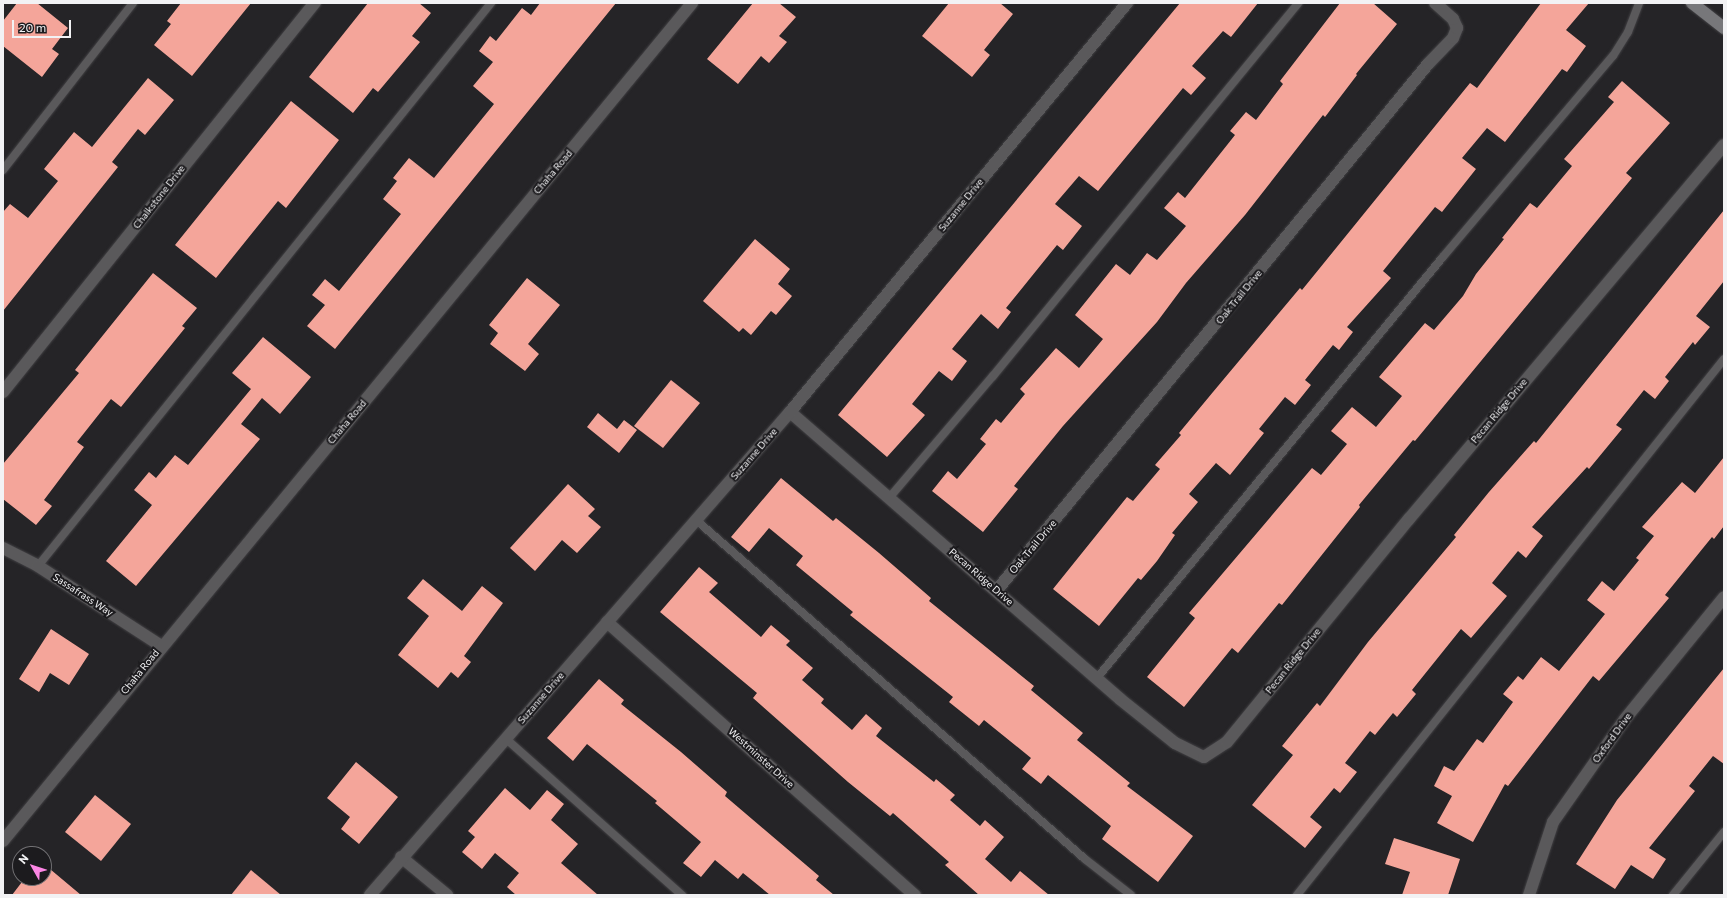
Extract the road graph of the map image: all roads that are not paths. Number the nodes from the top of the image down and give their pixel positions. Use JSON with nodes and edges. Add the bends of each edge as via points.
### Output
{"nodes":[{"id":1,"x":133,"y":3,"type":"edge"},
{"id":2,"x":315,"y":3,"type":"edge"},
{"id":3,"x":491,"y":3,"type":"edge"},
{"id":4,"x":692,"y":3,"type":"edge"},
{"id":5,"x":1127,"y":3,"type":"edge"},
{"id":6,"x":1298,"y":3,"type":"edge"},
{"id":7,"x":1435,"y":3,"type":"edge"},
{"id":8,"x":1639,"y":3,"type":"edge"},
{"id":9,"x":1692,"y":3,"type":"edge"},
{"id":10,"x":1724,"y":28,"type":"edge"},
{"id":11,"x":1724,"y":145,"type":"edge"},
{"id":12,"x":3,"y":170,"type":"edge"},
{"id":13,"x":1724,"y":359,"type":"edge"},
{"id":14,"x":3,"y":392,"type":"edge"},
{"id":15,"x":790,"y":412,"type":"junction"},
{"id":16,"x":889,"y":498,"type":"junction"},
{"id":17,"x":696,"y":520,"type":"junction"},
{"id":18,"x":3,"y":548,"type":"edge"},
{"id":19,"x":38,"y":566,"type":"junction"},
{"id":20,"x":997,"y":590,"type":"junction"},
{"id":21,"x":1724,"y":597,"type":"edge"},
{"id":22,"x":607,"y":622,"type":"junction"},
{"id":23,"x":161,"y":646,"type":"junction"},
{"id":24,"x":1097,"y":678,"type":"junction"},
{"id":25,"x":505,"y":738,"type":"junction"},
{"id":26,"x":1724,"y":832,"type":"edge"},
{"id":27,"x":3,"y":841,"type":"edge"},
{"id":28,"x":402,"y":857,"type":"junction"},
{"id":29,"x":370,"y":895,"type":"edge"},
{"id":30,"x":447,"y":895,"type":"edge"},
{"id":31,"x":682,"y":895,"type":"edge"},
{"id":32,"x":915,"y":895,"type":"edge"},
{"id":33,"x":1131,"y":895,"type":"edge"},
{"id":34,"x":1297,"y":895,"type":"edge"},
{"id":35,"x":1529,"y":895,"type":"edge"},
{"id":36,"x":1673,"y":895,"type":"edge"}],
"edges":[{"from":1,"to":12,"type":"lane"},
{"from":2,"to":14,"type":"street","name":"Chalkstone Drive"},
{"from":3,"to":19,"type":"lane"},
{"from":4,"to":23,"type":"street","name":"Chaha Road"},
{"from":5,"to":15,"type":"street","name":"Suzanne Drive"},
{"from":6,"to":16,"type":"lane","via":[[993,376]]},
{"from":7,"to":20,"type":"street","name":"Oak Trail Drive","via":[[1453,19],[1457,28],[1453,38],[1428,64]]},
{"from":8,"to":24,"type":"lane","via":[[1628,32],[1613,56],[1442,258]]},
{"from":9,"to":10,"type":"main road"},
{"from":11,"to":24,"type":"street","name":"Pecan Ridge Drive","via":[[1408,519],[1227,742],[1204,757],[1175,743]]},
{"from":13,"to":34,"type":"lane"},
{"from":15,"to":16,"type":"street","name":"Pecan Ridge Drive"},
{"from":15,"to":17,"type":"street","name":"Suzanne Drive"},
{"from":16,"to":20,"type":"street","name":"Pecan Ridge Drive"},
{"from":17,"to":22,"type":"street","name":"Suzanne Drive"},
{"from":17,"to":33,"type":"lane","via":[[1085,860]]},
{"from":18,"to":19,"type":"street","name":"Sassafrass Way"},
{"from":19,"to":23,"type":"street","name":"Sassafrass Way"},
{"from":20,"to":24,"type":"street","name":"Pecan Ridge Drive"},
{"from":21,"to":35,"type":"street","name":"Oxford Drive","via":[[1625,720],[1553,822]]},
{"from":22,"to":25,"type":"street","name":"Suzanne Drive"},
{"from":22,"to":32,"type":"street","name":"Westminster Drive"},
{"from":23,"to":27,"type":"street","name":"Chaha Road"},
{"from":25,"to":28,"type":"street","name":"Suzanne Drive"},
{"from":25,"to":31,"type":"lane"},
{"from":26,"to":36,"type":"lane"},
{"from":28,"to":29,"type":"street","name":"Suzanne Drive"},
{"from":28,"to":30,"type":"street"}]}
